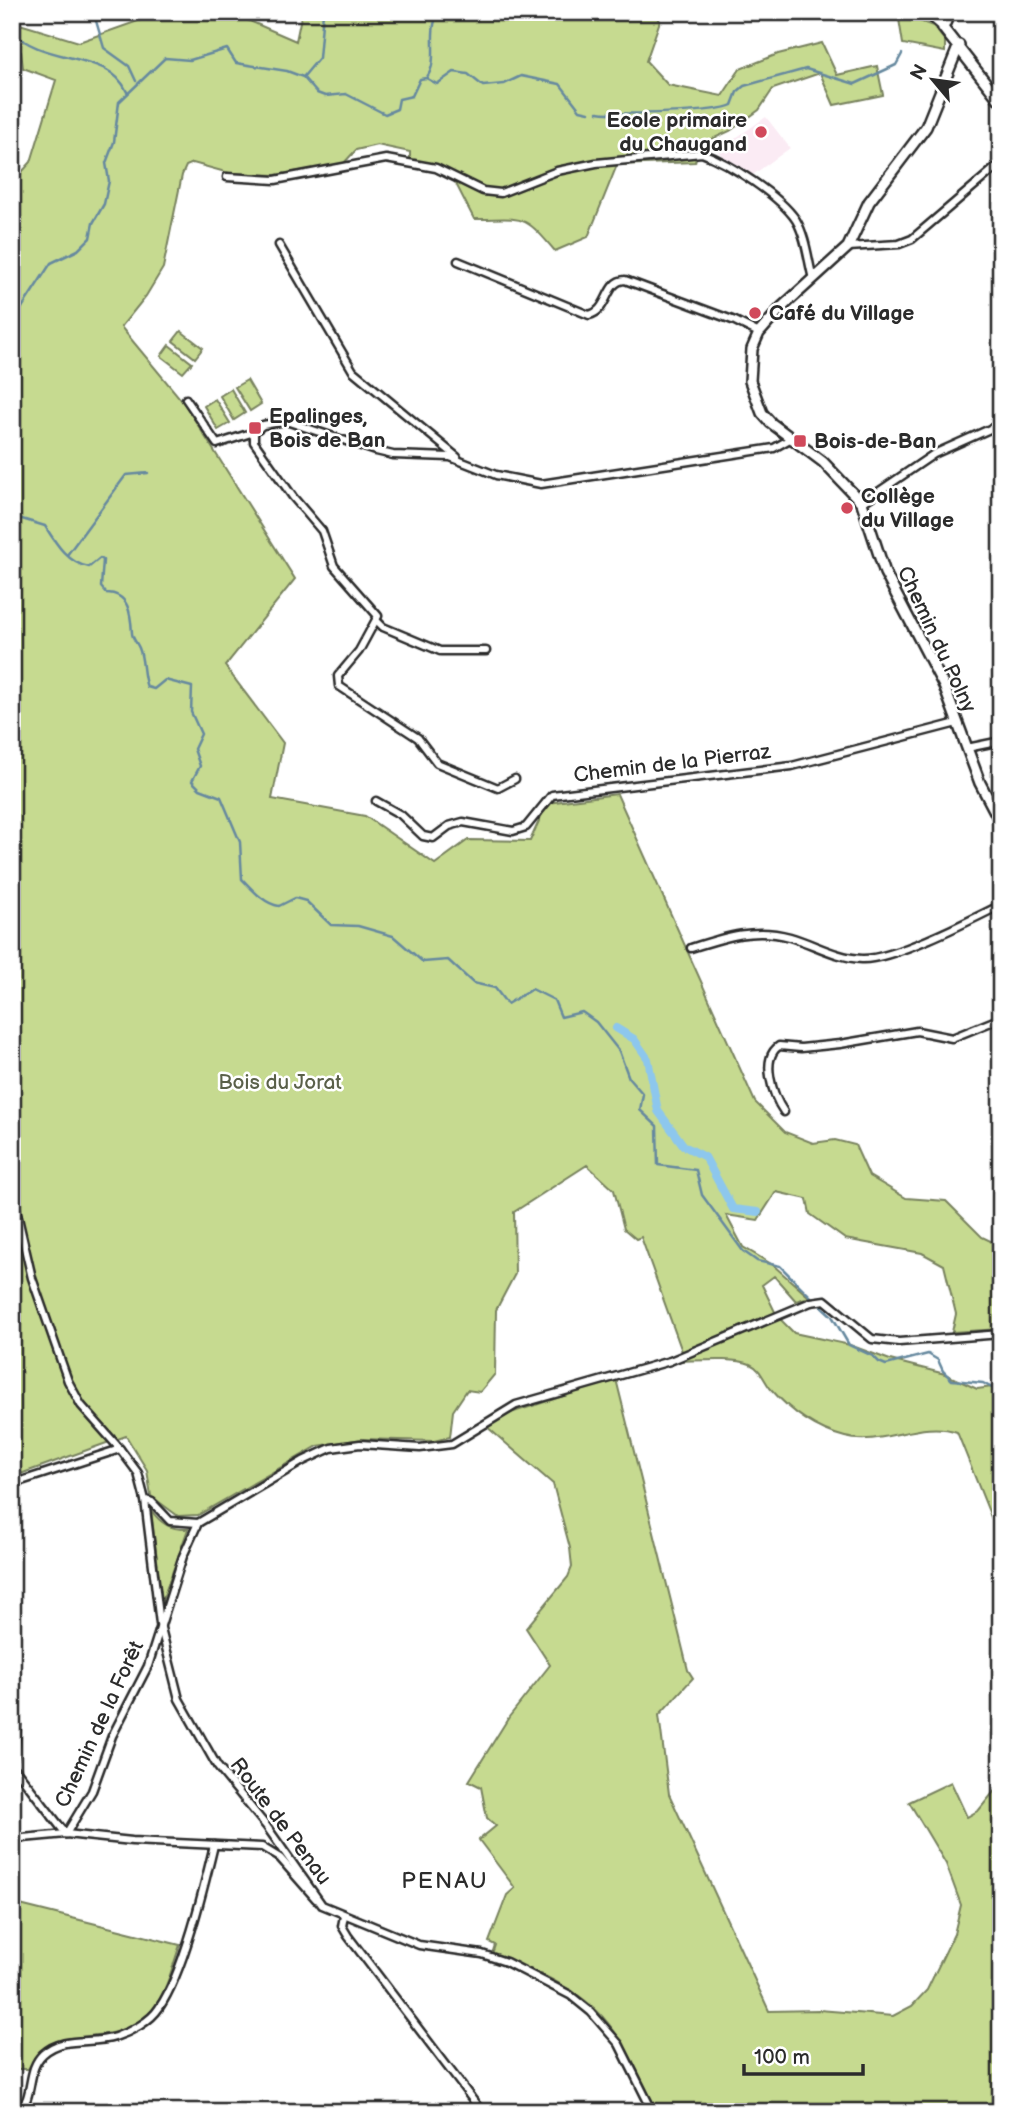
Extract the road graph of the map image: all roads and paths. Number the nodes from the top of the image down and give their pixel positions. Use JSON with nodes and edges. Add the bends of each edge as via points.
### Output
{"nodes":[{"id":1,"x":843,"y":12,"type":"edge"},
{"id":2,"x":871,"y":12,"type":"edge"},
{"id":3,"x":918,"y":12,"type":"edge"},
{"id":4,"x":950,"y":12,"type":"edge"},
{"id":5,"x":943,"y":28,"type":"junction"},
{"id":6,"x":958,"y":45,"type":"junction"},
{"id":7,"x":1001,"y":102,"type":"edge"},
{"id":8,"x":1001,"y":163,"type":"edge"},
{"id":9,"x":227,"y":177,"type":"dead end"},
{"id":10,"x":279,"y":245,"type":"dead end"},
{"id":11,"x":848,"y":247,"type":"junction"},
{"id":12,"x":458,"y":261,"type":"dead end"},
{"id":13,"x":813,"y":279,"type":"junction"},
{"id":14,"x":759,"y":333,"type":"junction"},
{"id":15,"x":186,"y":399,"type":"dead end"},
{"id":16,"x":1001,"y":424,"type":"edge"},
{"id":17,"x":254,"y":432,"type":"junction"},
{"id":18,"x":790,"y":439,"type":"junction"},
{"id":19,"x":461,"y":461,"type":"junction"},
{"id":20,"x":862,"y":503,"type":"junction"},
{"id":21,"x":377,"y":621,"type":"junction"},
{"id":22,"x":486,"y":651,"type":"dead end"},
{"id":23,"x":957,"y":723,"type":"junction"},
{"id":24,"x":1001,"y":741,"type":"edge"},
{"id":25,"x":967,"y":748,"type":"junction"},
{"id":26,"x":514,"y":779,"type":"dead end"},
{"id":27,"x":376,"y":802,"type":"dead end"},
{"id":28,"x":1001,"y":823,"type":"edge"},
{"id":29,"x":1001,"y":905,"type":"edge"},
{"id":30,"x":691,"y":948,"type":"dead end"},
{"id":31,"x":1001,"y":1018,"type":"edge"},
{"id":32,"x":784,"y":1112,"type":"dead end"},
{"id":33,"x":12,"y":1192,"type":"edge"},
{"id":34,"x":1001,"y":1334,"type":"edge"},
{"id":35,"x":120,"y":1449,"type":"junction"},
{"id":36,"x":12,"y":1484,"type":"edge"},
{"id":37,"x":145,"y":1500,"type":"junction"},
{"id":38,"x":198,"y":1523,"type":"junction"},
{"id":39,"x":160,"y":1625,"type":"junction"},
{"id":40,"x":17,"y":1724,"type":"dead end"},
{"id":41,"x":66,"y":1834,"type":"junction"},
{"id":42,"x":12,"y":1839,"type":"edge"},
{"id":43,"x":214,"y":1845,"type":"junction"},
{"id":44,"x":322,"y":1905,"type":"junction"},
{"id":45,"x":344,"y":1916,"type":"junction"},
{"id":46,"x":19,"y":2112,"type":"edge"},
{"id":47,"x":482,"y":2112,"type":"edge"},
{"id":48,"x":653,"y":2112,"type":"edge"}],
"edges":[{"from":1,"to":2,"type":"street"},
{"from":3,"to":5,"type":"street"},
{"from":4,"to":5,"type":"street"},
{"from":5,"to":6,"type":"street"},
{"from":6,"to":7,"type":"street"},
{"from":6,"to":11,"type":"street","via":[[926,127],[869,202]]},
{"from":8,"to":11,"type":"street","via":[[912,239]]},
{"from":9,"to":13,"type":"street","via":[[275,180],[386,159],[436,168],[483,191],[500,193],[557,171],[597,163],[702,153],[716,158],[789,212],[801,230]]},
{"from":10,"to":19,"type":"street","via":[[353,371]]},
{"from":11,"to":13,"type":"street"},
{"from":12,"to":14,"type":"street","via":[[589,315],[601,309],[614,284],[625,280]]},
{"from":13,"to":14,"type":"street"},
{"from":14,"to":18,"type":"street","via":[[749,366],[753,394],[771,423]]},
{"from":15,"to":17,"type":"street","via":[[217,444]]},
{"from":16,"to":20,"type":"street","via":[[934,454]]},
{"from":17,"to":19,"type":"street","via":[[263,425],[286,421],[393,455]]},
{"from":17,"to":21,"type":"street","via":[[254,442],[322,531],[330,561],[376,612]]},
{"from":18,"to":19,"type":"street","via":[[774,448],[558,483],[520,481]]},
{"from":18,"to":20,"type":"street","via":[[823,462]]},
{"from":20,"to":23,"type":"street","name":"Chemin du Polny","via":[[885,573],[944,686]]},
{"from":21,"to":22,"type":"street","via":[[440,651]]},
{"from":21,"to":26,"type":"street","via":[[338,676],[339,686],[418,738],[438,764],[498,788]]},
{"from":23,"to":25,"type":"street","name":"Chemin du Polny"},
{"from":23,"to":27,"type":"street","name":"Chemin de la Pierraz","via":[[792,766],[552,795],[526,827],[513,831],[463,822],[433,838]]},
{"from":24,"to":25,"type":"street"},
{"from":25,"to":28,"type":"street","name":"Chemin du Polny"},
{"from":29,"to":30,"type":"street","via":[[878,958],[842,956],[769,933],[739,933]]},
{"from":31,"to":32,"type":"street","via":[[952,1038],[917,1031],[840,1044],[779,1046],[769,1062]]},
{"from":33,"to":35,"type":"street","name":"Route de Penau","via":[[29,1268],[68,1381],[81,1405]]},
{"from":34,"to":38,"type":"street","via":[[899,1342],[872,1339],[825,1300],[811,1302],[670,1361],[516,1405],[452,1444],[331,1448]]},
{"from":35,"to":36,"type":"street"},
{"from":35,"to":37,"type":"street","name":"Route de Penau","via":[[138,1473]]},
{"from":37,"to":38,"type":"street","via":[[170,1521]]},
{"from":37,"to":39,"type":"street","name":"Route de Penau"},
{"from":38,"to":39,"type":"street","name":"Chemin de la Forêt"},
{"from":39,"to":41,"type":"street","name":"Chemin de la Forêt","via":[[148,1666],[112,1736],[92,1791]]},
{"from":39,"to":44,"type":"street","name":"Route de Penau","via":[[172,1678],[190,1723]]},
{"from":40,"to":41,"type":"street","name":"Chemin de la Forêt","via":[[13,1766]]},
{"from":41,"to":42,"type":"street"},
{"from":41,"to":43,"type":"street"},
{"from":43,"to":44,"type":"street","via":[[255,1846],[273,1852]]},
{"from":43,"to":46,"type":"street","via":[[184,1947],[160,2007],[148,2020],[117,2037],[80,2039],[44,2053],[33,2068],[29,2099]]},
{"from":44,"to":45,"type":"street","name":"Route de Penau"},
{"from":45,"to":47,"type":"street","via":[[342,1926],[348,1936]]},
{"from":45,"to":48,"type":"street","name":"Route de Penau","via":[[419,1945],[506,1962],[570,1995],[619,2044]]}]}
